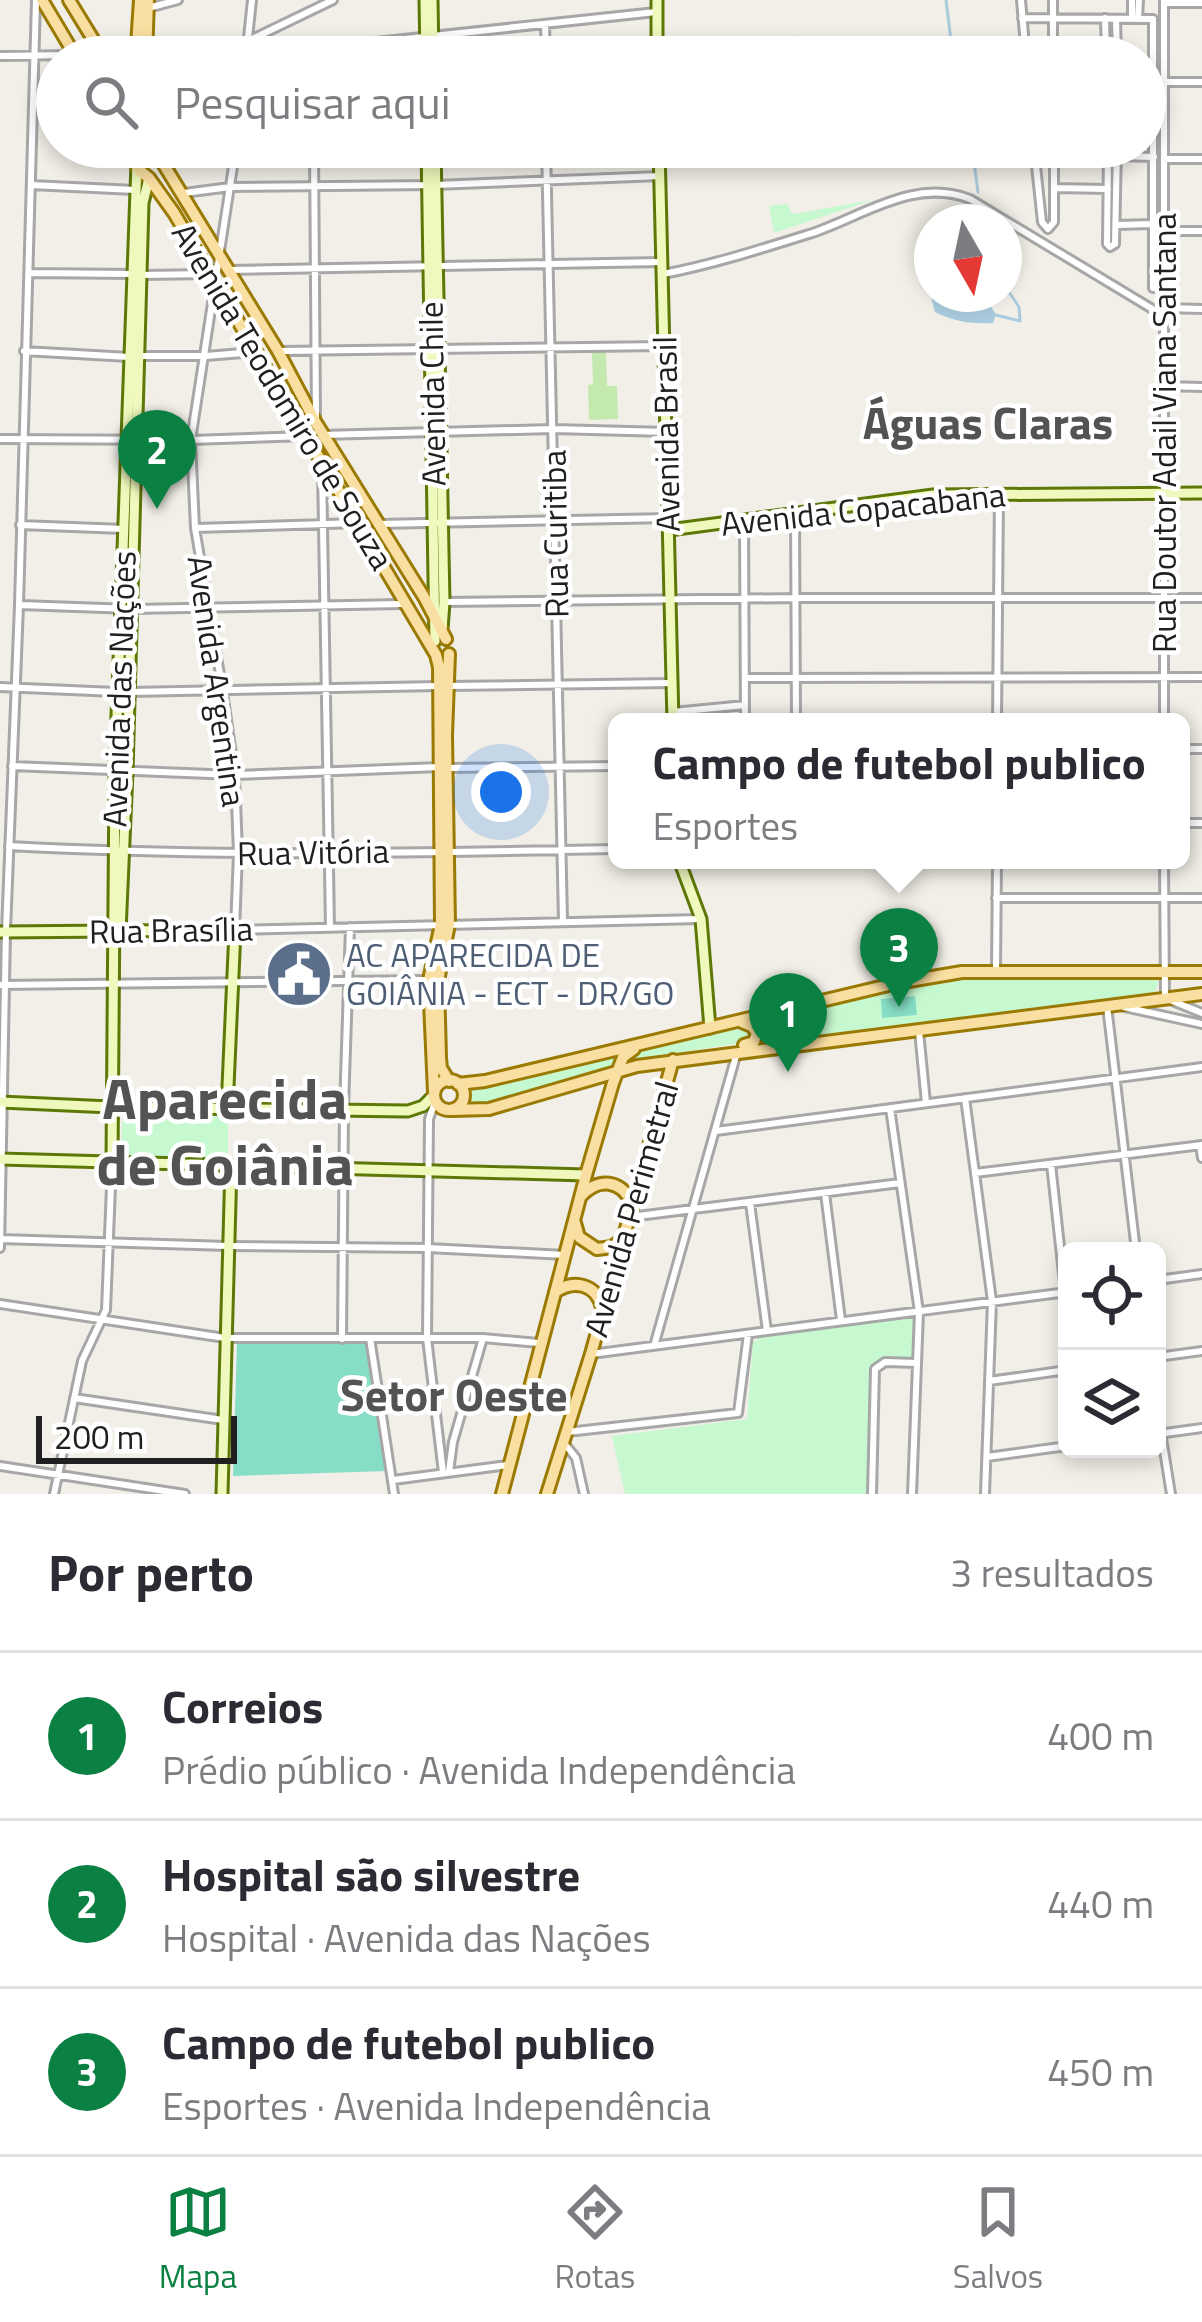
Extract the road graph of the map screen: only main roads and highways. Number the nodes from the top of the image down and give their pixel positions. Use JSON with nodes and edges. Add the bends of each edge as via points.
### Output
{"nodes":[{"id":1,"x":39,"y":0,"type":"edge"},
{"id":2,"x":69,"y":0,"type":"edge"},
{"id":3,"x":145,"y":3,"type":"edge"},
{"id":4,"x":63,"y":36,"type":"edge"},
{"id":5,"x":91,"y":36,"type":"edge"},
{"id":6,"x":139,"y":36,"type":"edge"},
{"id":7,"x":146,"y":36,"type":"edge"},
{"id":8,"x":139,"y":168,"type":"edge"},
{"id":9,"x":164,"y":168,"type":"edge"},
{"id":10,"x":166,"y":168,"type":"edge"},
{"id":11,"x":149,"y":178,"type":"junction"},
{"id":12,"x":218,"y":276,"type":"junction"},
{"id":13,"x":439,"y":641,"type":"junction"},
{"id":14,"x":1202,"y":972,"type":"edge"},
{"id":15,"x":434,"y":981,"type":"junction"},
{"id":16,"x":1202,"y":994,"type":"edge"},
{"id":17,"x":735,"y":1022,"type":"junction"},
{"id":18,"x":682,"y":1034,"type":"junction"},
{"id":19,"x":637,"y":1048,"type":"junction"},
{"id":20,"x":672,"y":1061,"type":"junction"},
{"id":21,"x":637,"y":1066,"type":"junction"},
{"id":22,"x":618,"y":1070,"type":"junction"},
{"id":23,"x":453,"y":1083,"type":"junction"},
{"id":24,"x":434,"y":1096,"type":"junction"},
{"id":25,"x":452,"y":1110,"type":"junction"},
{"id":26,"x":581,"y":1196,"type":"junction"},
{"id":27,"x":632,"y":1212,"type":"junction"},
{"id":28,"x":575,"y":1219,"type":"junction"},
{"id":29,"x":623,"y":1238,"type":"junction"},
{"id":30,"x":555,"y":1292,"type":"junction"},
{"id":31,"x":602,"y":1311,"type":"junction"},
{"id":32,"x":502,"y":1494,"type":"edge"},
{"id":33,"x":547,"y":1494,"type":"edge"}],
"edges":[{"from":1,"to":4,"type":"main road"},
{"from":2,"to":5,"type":"main road"},
{"from":3,"to":6,"type":"main road"},
{"from":3,"to":7,"type":"main road"},
{"from":8,"to":11,"type":"main road","name":"Avenida Teodomiro de Souza"},
{"from":9,"to":11,"type":"main road"},
{"from":10,"to":12,"type":"main road","name":"Avenida Teodomiro de Souza","via":[[220,255]]},
{"from":11,"to":12,"type":"main road","name":"Avenida Teodomiro de Souza"},
{"from":12,"to":13,"type":"main road","name":"Avenida Teodomiro de Souza","via":[[278,351]]},
{"from":12,"to":13,"type":"main road","name":"Avenida Teodomiro de Souza","via":[[406,604]]},
{"from":13,"to":15,"type":"main road","name":"Avenida Chile","via":[[445,924]]},
{"from":14,"to":17,"type":"main road","via":[[948,973]]},
{"from":15,"to":23,"type":"main road","via":[[440,1058]]},
{"from":15,"to":24,"type":"main road"},
{"from":16,"to":20,"type":"main road"},
{"from":17,"to":18,"type":"main road"},
{"from":17,"to":20,"type":"main road","via":[[754,1027],[756,1040]]},
{"from":18,"to":19,"type":"main road"},
{"from":18,"to":23,"type":"main road"},
{"from":19,"to":21,"type":"main road"},
{"from":19,"to":22,"type":"main road"},
{"from":20,"to":21,"type":"main road"},
{"from":20,"to":27,"type":"main road","name":"Avenida Perimetral"},
{"from":21,"to":22,"type":"main road"},
{"from":22,"to":25,"type":"main road","via":[[489,1109]]},
{"from":22,"to":26,"type":"main road","name":"Avenida Perimetral"},
{"from":23,"to":24,"type":"main road","via":[[441,1083]]},
{"from":23,"to":25,"type":"main road","via":[[463,1091]]},
{"from":24,"to":25,"type":"main road"},
{"from":26,"to":27,"type":"main road","via":[[606,1183],[624,1190]]},
{"from":26,"to":28,"type":"main road","name":"Avenida Perimetral"},
{"from":27,"to":29,"type":"main road","name":"Avenida Perimetral"},
{"from":28,"to":29,"type":"main road","via":[[590,1246],[604,1249]]},
{"from":28,"to":30,"type":"main road","name":"Avenida Perimetral"},
{"from":29,"to":31,"type":"main road","name":"Avenida Perimetral"},
{"from":30,"to":31,"type":"main road","via":[[586,1286]]},
{"from":30,"to":32,"type":"main road","name":"Avenida Perimetral"},
{"from":31,"to":33,"type":"main road","name":"Avenida Perimetral"}]}
